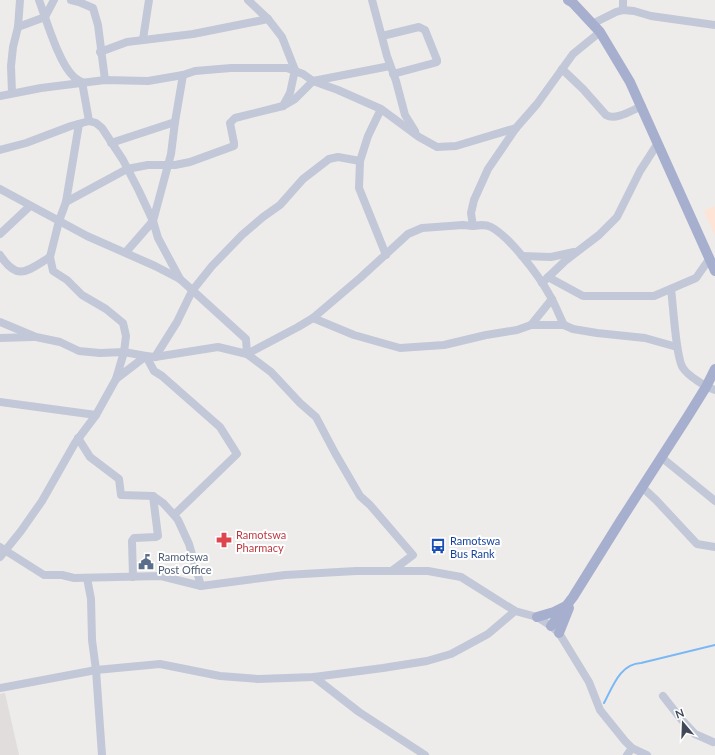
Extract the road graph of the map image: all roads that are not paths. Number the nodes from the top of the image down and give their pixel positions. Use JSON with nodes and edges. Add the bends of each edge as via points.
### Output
{"nodes":[{"id":1,"x":20,"y":0,"type":"edge"},
{"id":2,"x":39,"y":0,"type":"edge"},
{"id":3,"x":54,"y":0,"type":"edge"},
{"id":4,"x":71,"y":0,"type":"edge"},
{"id":5,"x":149,"y":0,"type":"edge"},
{"id":6,"x":248,"y":0,"type":"edge"},
{"id":7,"x":372,"y":0,"type":"edge"},
{"id":8,"x":568,"y":0,"type":"edge"},
{"id":9,"x":623,"y":0,"type":"edge"},
{"id":10,"x":623,"y":10,"type":"junction"},
{"id":11,"x":45,"y":17,"type":"junction"},
{"id":12,"x":268,"y":19,"type":"junction"},
{"id":13,"x":592,"y":24,"type":"junction"},
{"id":14,"x":715,"y":25,"type":"edge"},
{"id":15,"x":18,"y":27,"type":"junction"},
{"id":16,"x":600,"y":32,"type":"junction"},
{"id":17,"x":382,"y":36,"type":"junction"},
{"id":18,"x":143,"y":39,"type":"junction"},
{"id":19,"x":100,"y":52,"type":"junction"},
{"id":20,"x":390,"y":66,"type":"junction"},
{"id":21,"x":562,"y":69,"type":"junction"},
{"id":22,"x":295,"y":70,"type":"junction"},
{"id":23,"x":393,"y":74,"type":"junction"},
{"id":24,"x":183,"y":75,"type":"junction"},
{"id":25,"x":105,"y":80,"type":"junction"},
{"id":26,"x":313,"y":81,"type":"junction"},
{"id":27,"x":82,"y":82,"type":"junction"},
{"id":28,"x":12,"y":93,"type":"junction"},
{"id":29,"x":0,"y":96,"type":"edge"},
{"id":30,"x":283,"y":106,"type":"junction"},
{"id":31,"x":642,"y":106,"type":"junction"},
{"id":32,"x":381,"y":108,"type":"junction"},
{"id":33,"x":89,"y":121,"type":"junction"},
{"id":34,"x":174,"y":122,"type":"junction"},
{"id":35,"x":79,"y":124,"type":"junction"},
{"id":36,"x":516,"y":128,"type":"junction"},
{"id":37,"x":419,"y":137,"type":"junction"},
{"id":38,"x":111,"y":143,"type":"junction"},
{"id":39,"x":658,"y":143,"type":"junction"},
{"id":40,"x":0,"y":150,"type":"edge"},
{"id":41,"x":360,"y":161,"type":"junction"},
{"id":42,"x":168,"y":165,"type":"junction"},
{"id":43,"x":128,"y":169,"type":"junction"},
{"id":44,"x":0,"y":189,"type":"edge"},
{"id":45,"x":66,"y":202,"type":"junction"},
{"id":46,"x":30,"y":206,"type":"junction"},
{"id":47,"x":59,"y":221,"type":"junction"},
{"id":48,"x":153,"y":221,"type":"junction"},
{"id":49,"x":473,"y":226,"type":"junction"},
{"id":50,"x":0,"y":234,"type":"edge"},
{"id":51,"x":579,"y":251,"type":"junction"},
{"id":52,"x":126,"y":252,"type":"junction"},
{"id":53,"x":0,"y":255,"type":"edge"},
{"id":54,"x":386,"y":255,"type":"junction"},
{"id":55,"x":522,"y":256,"type":"junction"},
{"id":56,"x":50,"y":257,"type":"junction"},
{"id":57,"x":710,"y":258,"type":"junction"},
{"id":58,"x":715,"y":271,"type":"edge"},
{"id":59,"x":180,"y":279,"type":"junction"},
{"id":60,"x":545,"y":280,"type":"junction"},
{"id":61,"x":671,"y":289,"type":"junction"},
{"id":62,"x":192,"y":291,"type":"junction"},
{"id":63,"x":552,"y":299,"type":"junction"},
{"id":64,"x":313,"y":318,"type":"junction"},
{"id":65,"x":0,"y":322,"type":"edge"},
{"id":66,"x":531,"y":325,"type":"junction"},
{"id":67,"x":564,"y":325,"type":"junction"},
{"id":68,"x":36,"y":337,"type":"junction"},
{"id":69,"x":0,"y":338,"type":"edge"},
{"id":70,"x":678,"y":347,"type":"junction"},
{"id":71,"x":124,"y":352,"type":"junction"},
{"id":72,"x":247,"y":354,"type":"junction"},
{"id":73,"x":146,"y":356,"type":"junction"},
{"id":74,"x":155,"y":357,"type":"junction"},
{"id":75,"x":715,"y":369,"type":"edge"},
{"id":76,"x":116,"y":380,"type":"junction"},
{"id":77,"x":711,"y":389,"type":"edge"},
{"id":78,"x":0,"y":402,"type":"edge"},
{"id":79,"x":96,"y":415,"type":"junction"},
{"id":80,"x":78,"y":438,"type":"junction"},
{"id":81,"x":661,"y":457,"type":"junction"},
{"id":82,"x":642,"y":488,"type":"junction"},
{"id":83,"x":153,"y":496,"type":"junction"},
{"id":84,"x":715,"y":501,"type":"edge"},
{"id":85,"x":174,"y":515,"type":"junction"},
{"id":86,"x":715,"y":547,"type":"edge"},
{"id":87,"x":2,"y":552,"type":"edge"},
{"id":88,"x":393,"y":570,"type":"junction"},
{"id":89,"x":133,"y":577,"type":"junction"},
{"id":90,"x":87,"y":578,"type":"junction"},
{"id":91,"x":201,"y":586,"type":"junction"},
{"id":92,"x":571,"y":600,"type":"junction"},
{"id":93,"x":515,"y":611,"type":"junction"},
{"id":94,"x":537,"y":617,"type":"junction"},
{"id":95,"x":551,"y":626,"type":"junction"},
{"id":96,"x":559,"y":634,"type":"junction"},
{"id":97,"x":96,"y":670,"type":"junction"},
{"id":98,"x":314,"y":677,"type":"junction"},
{"id":99,"x":0,"y":688,"type":"edge"},
{"id":100,"x":663,"y":696,"type":"dead end"},
{"id":101,"x":714,"y":742,"type":"edge"},
{"id":102,"x":632,"y":748,"type":"junction"},
{"id":103,"x":102,"y":755,"type":"edge"},
{"id":104,"x":425,"y":755,"type":"edge"},
{"id":105,"x":627,"y":755,"type":"edge"},
{"id":106,"x":647,"y":755,"type":"edge"}],
"edges":[{"from":1,"to":15,"type":"street"},
{"from":2,"to":11,"type":"street"},
{"from":3,"to":11,"type":"street"},
{"from":4,"to":19,"type":"street","via":[[93,8],[98,25]]},
{"from":5,"to":18,"type":"street"},
{"from":6,"to":12,"type":"street"},
{"from":7,"to":17,"type":"street"},
{"from":8,"to":13,"type":"main road"},
{"from":9,"to":10,"type":"street"},
{"from":10,"to":13,"type":"street"},
{"from":10,"to":14,"type":"street"},
{"from":11,"to":15,"type":"street"},
{"from":11,"to":27,"type":"street","via":[[64,64],[74,77]]},
{"from":12,"to":18,"type":"street","via":[[192,34]]},
{"from":12,"to":22,"type":"street","via":[[282,37]]},
{"from":13,"to":16,"type":"main road"},
{"from":15,"to":28,"type":"street","via":[[11,66]]},
{"from":16,"to":21,"type":"street","via":[[573,54]]},
{"from":16,"to":31,"type":"main road"},
{"from":17,"to":20,"type":"street"},
{"from":17,"to":23,"type":"street","via":[[423,28],[437,60]]},
{"from":18,"to":19,"type":"street"},
{"from":19,"to":25,"type":"street"},
{"from":20,"to":23,"type":"street"},
{"from":20,"to":26,"type":"street"},
{"from":21,"to":31,"type":"street","via":[[610,118]]},
{"from":21,"to":36,"type":"street"},
{"from":22,"to":24,"type":"street","via":[[231,68],[196,71]]},
{"from":22,"to":26,"type":"street"},
{"from":22,"to":30,"type":"street","via":[[290,93]]},
{"from":23,"to":37,"type":"street","via":[[405,116]]},
{"from":24,"to":25,"type":"street","via":[[148,81]]},
{"from":24,"to":34,"type":"street"},
{"from":25,"to":27,"type":"street"},
{"from":26,"to":30,"type":"street","via":[[295,99]]},
{"from":26,"to":32,"type":"street"},
{"from":27,"to":28,"type":"street"},
{"from":27,"to":33,"type":"street"},
{"from":28,"to":29,"type":"street"},
{"from":30,"to":42,"type":"street","via":[[231,121],[234,146],[190,162]]},
{"from":31,"to":39,"type":"main road"},
{"from":32,"to":37,"type":"street"},
{"from":32,"to":41,"type":"street"},
{"from":33,"to":35,"type":"street"},
{"from":33,"to":38,"type":"street","via":[[102,128]]},
{"from":34,"to":38,"type":"street"},
{"from":34,"to":42,"type":"street"},
{"from":35,"to":40,"type":"street"},
{"from":35,"to":45,"type":"street"},
{"from":36,"to":37,"type":"street","via":[[456,146],[436,147]]},
{"from":36,"to":49,"type":"street","via":[[488,169],[477,192],[471,213]]},
{"from":38,"to":43,"type":"street"},
{"from":39,"to":51,"type":"street","via":[[640,171],[617,217]]},
{"from":39,"to":57,"type":"main road"},
{"from":41,"to":54,"type":"street","via":[[359,188]]},
{"from":41,"to":62,"type":"street","via":[[338,157],[329,159],[304,179],[280,205],[242,235]]},
{"from":42,"to":43,"type":"street"},
{"from":42,"to":48,"type":"street"},
{"from":43,"to":45,"type":"street"},
{"from":43,"to":48,"type":"street"},
{"from":44,"to":46,"type":"street"},
{"from":45,"to":47,"type":"street"},
{"from":46,"to":47,"type":"street"},
{"from":46,"to":50,"type":"street"},
{"from":47,"to":52,"type":"street"},
{"from":47,"to":56,"type":"street"},
{"from":48,"to":52,"type":"street"},
{"from":48,"to":59,"type":"street","via":[[158,238]]},
{"from":49,"to":54,"type":"street","via":[[453,225],[415,230]]},
{"from":49,"to":55,"type":"street","via":[[481,224],[491,227]]},
{"from":51,"to":55,"type":"street","via":[[550,257]]},
{"from":51,"to":60,"type":"street"},
{"from":52,"to":59,"type":"street"},
{"from":53,"to":56,"type":"street","via":[[16,272],[27,271]]},
{"from":54,"to":64,"type":"street"},
{"from":55,"to":60,"type":"street"},
{"from":56,"to":71,"type":"street","via":[[53,272],[123,323],[126,336]]},
{"from":57,"to":58,"type":"main road"},
{"from":57,"to":61,"type":"street","via":[[696,278]]},
{"from":59,"to":62,"type":"street"},
{"from":60,"to":61,"type":"street","via":[[583,296],[654,296]]},
{"from":60,"to":63,"type":"street"},
{"from":61,"to":70,"type":"street"},
{"from":62,"to":72,"type":"street","via":[[246,339]]},
{"from":62,"to":74,"type":"street","via":[[177,322]]},
{"from":63,"to":66,"type":"street"},
{"from":63,"to":67,"type":"street"},
{"from":64,"to":66,"type":"street","via":[[354,335],[400,348],[444,345]]},
{"from":64,"to":72,"type":"street"},
{"from":65,"to":68,"type":"street"},
{"from":66,"to":67,"type":"street"},
{"from":67,"to":70,"type":"street","via":[[597,333],[645,338]]},
{"from":68,"to":69,"type":"street"},
{"from":68,"to":71,"type":"street","via":[[60,342],[79,351]]},
{"from":70,"to":77,"type":"street","via":[[682,367]]},
{"from":71,"to":73,"type":"street"},
{"from":71,"to":76,"type":"street"},
{"from":72,"to":74,"type":"street","via":[[218,347]]},
{"from":72,"to":88,"type":"street","via":[[271,372],[316,417],[360,496],[370,504],[413,555]]},
{"from":73,"to":74,"type":"street"},
{"from":73,"to":76,"type":"street"},
{"from":73,"to":85,"type":"street","via":[[154,371],[220,426],[237,454]]},
{"from":75,"to":77,"type":"main road"},
{"from":76,"to":79,"type":"street"},
{"from":77,"to":81,"type":"main road"},
{"from":78,"to":79,"type":"street"},
{"from":79,"to":80,"type":"street"},
{"from":80,"to":83,"type":"street","via":[[90,457],[119,479],[122,495]]},
{"from":80,"to":87,"type":"street","via":[[42,501]]},
{"from":81,"to":82,"type":"main road"},
{"from":81,"to":84,"type":"street"},
{"from":82,"to":86,"type":"street","via":[[697,544]]},
{"from":82,"to":92,"type":"main road"},
{"from":83,"to":85,"type":"street"},
{"from":83,"to":89,"type":"street","via":[[158,536],[134,538],[132,541]]},
{"from":85,"to":91,"type":"street","via":[[189,544]]},
{"from":87,"to":90,"type":"street","via":[[44,575]]},
{"from":88,"to":91,"type":"street","via":[[285,575]]},
{"from":88,"to":93,"type":"street","via":[[428,571],[461,577]]},
{"from":89,"to":90,"type":"street"},
{"from":89,"to":91,"type":"street","via":[[161,576]]},
{"from":90,"to":97,"type":"street"},
{"from":92,"to":94,"type":"main road","via":[[562,609]]},
{"from":92,"to":95,"type":"main road"},
{"from":92,"to":96,"type":"main road"},
{"from":93,"to":94,"type":"street"},
{"from":93,"to":98,"type":"street","via":[[488,634],[451,654],[427,661]]},
{"from":94,"to":95,"type":"street"},
{"from":95,"to":96,"type":"street"},
{"from":96,"to":102,"type":"street","via":[[589,682],[600,710]]},
{"from":97,"to":98,"type":"street","via":[[160,664],[220,676],[258,679]]},
{"from":97,"to":99,"type":"street"},
{"from":97,"to":103,"type":"street"},
{"from":98,"to":104,"type":"street","via":[[359,712]]},
{"from":100,"to":101,"type":"street","via":[[695,734]]},
{"from":102,"to":105,"type":"street"},
{"from":102,"to":106,"type":"street"}]}
